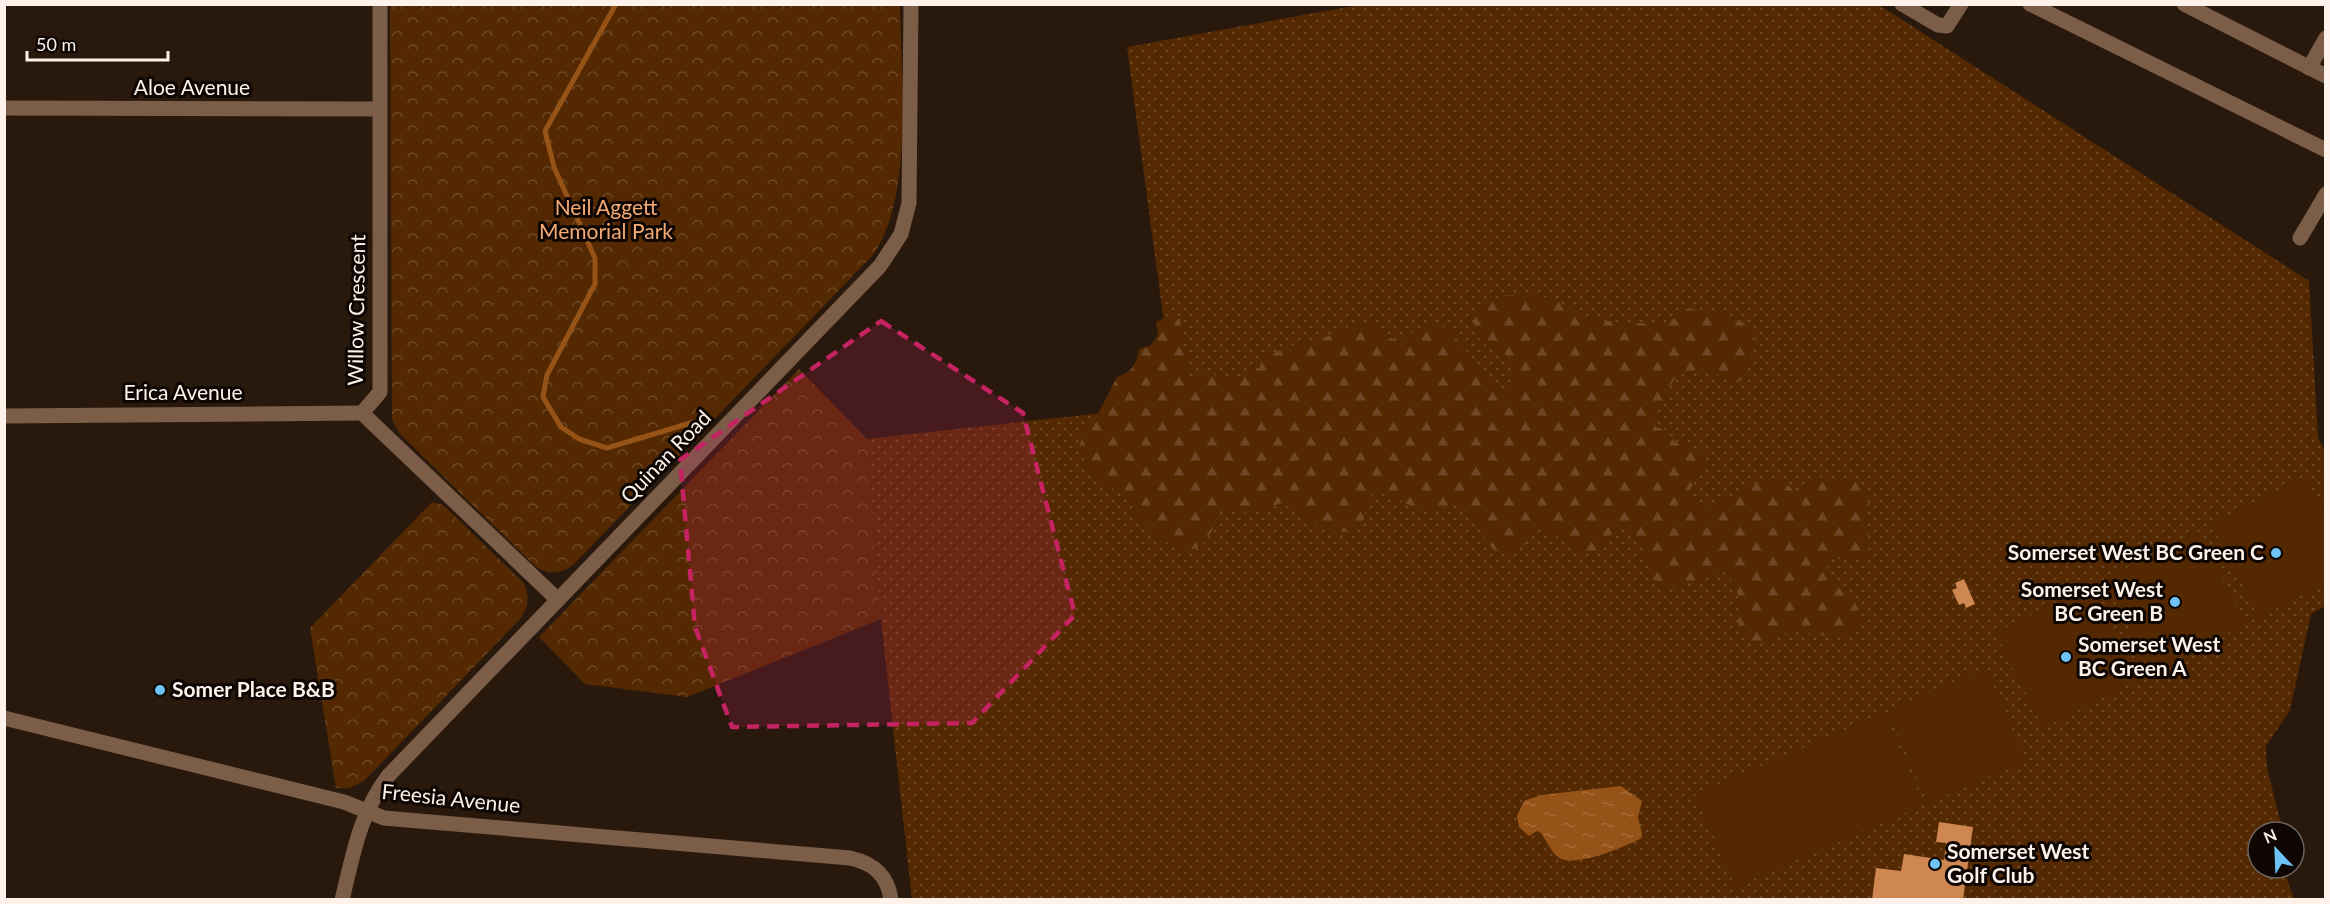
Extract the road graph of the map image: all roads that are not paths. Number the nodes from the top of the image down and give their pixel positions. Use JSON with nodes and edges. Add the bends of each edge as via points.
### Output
{"nodes":[{"id":1,"x":380,"y":4,"type":"edge"},
{"id":2,"x":911,"y":4,"type":"edge"},
{"id":3,"x":1961,"y":4,"type":"edge"},
{"id":4,"x":2030,"y":4,"type":"edge"},
{"id":5,"x":2184,"y":4,"type":"edge"},
{"id":6,"x":1906,"y":5,"type":"edge"},
{"id":7,"x":2325,"y":38,"type":"edge"},
{"id":8,"x":2309,"y":68,"type":"junction"},
{"id":9,"x":2325,"y":76,"type":"edge"},
{"id":10,"x":4,"y":108,"type":"edge"},
{"id":11,"x":380,"y":109,"type":"junction"},
{"id":12,"x":2325,"y":150,"type":"edge"},
{"id":13,"x":2325,"y":195,"type":"edge"},
{"id":14,"x":2300,"y":238,"type":"dead end"},
{"id":15,"x":362,"y":413,"type":"junction"},
{"id":16,"x":4,"y":416,"type":"edge"},
{"id":17,"x":558,"y":600,"type":"junction"},
{"id":18,"x":4,"y":718,"type":"edge"},
{"id":19,"x":367,"y":811,"type":"junction"},
{"id":20,"x":342,"y":900,"type":"edge"},
{"id":21,"x":891,"y":900,"type":"edge"}],
"edges":[{"from":1,"to":11,"type":"street","name":"Willow Crescent"},
{"from":2,"to":17,"type":"street","name":"Quinan Road","via":[[910,194],[894,248]]},
{"from":3,"to":6,"type":"street","via":[[1947,26],[1938,25]]},
{"from":4,"to":12,"type":"street"},
{"from":5,"to":8,"type":"street"},
{"from":7,"to":8,"type":"street"},
{"from":8,"to":9,"type":"street"},
{"from":10,"to":11,"type":"street","name":"Aloe Avenue"},
{"from":11,"to":15,"type":"street","name":"Willow Crescent","via":[[380,392]]},
{"from":13,"to":14,"type":"street"},
{"from":15,"to":16,"type":"street","name":"Erica Avenue"},
{"from":15,"to":17,"type":"street","name":"Willow Crescent"},
{"from":17,"to":19,"type":"street","name":"Quinan Road","via":[[389,775]]},
{"from":18,"to":19,"type":"street","name":"Freesia Avenue","via":[[344,802]]},
{"from":19,"to":20,"type":"street","name":"Quinan Road","via":[[358,831]]},
{"from":19,"to":21,"type":"street","name":"Freesia Avenue","via":[[384,818],[838,857],[867,863],[884,878]]}]}
